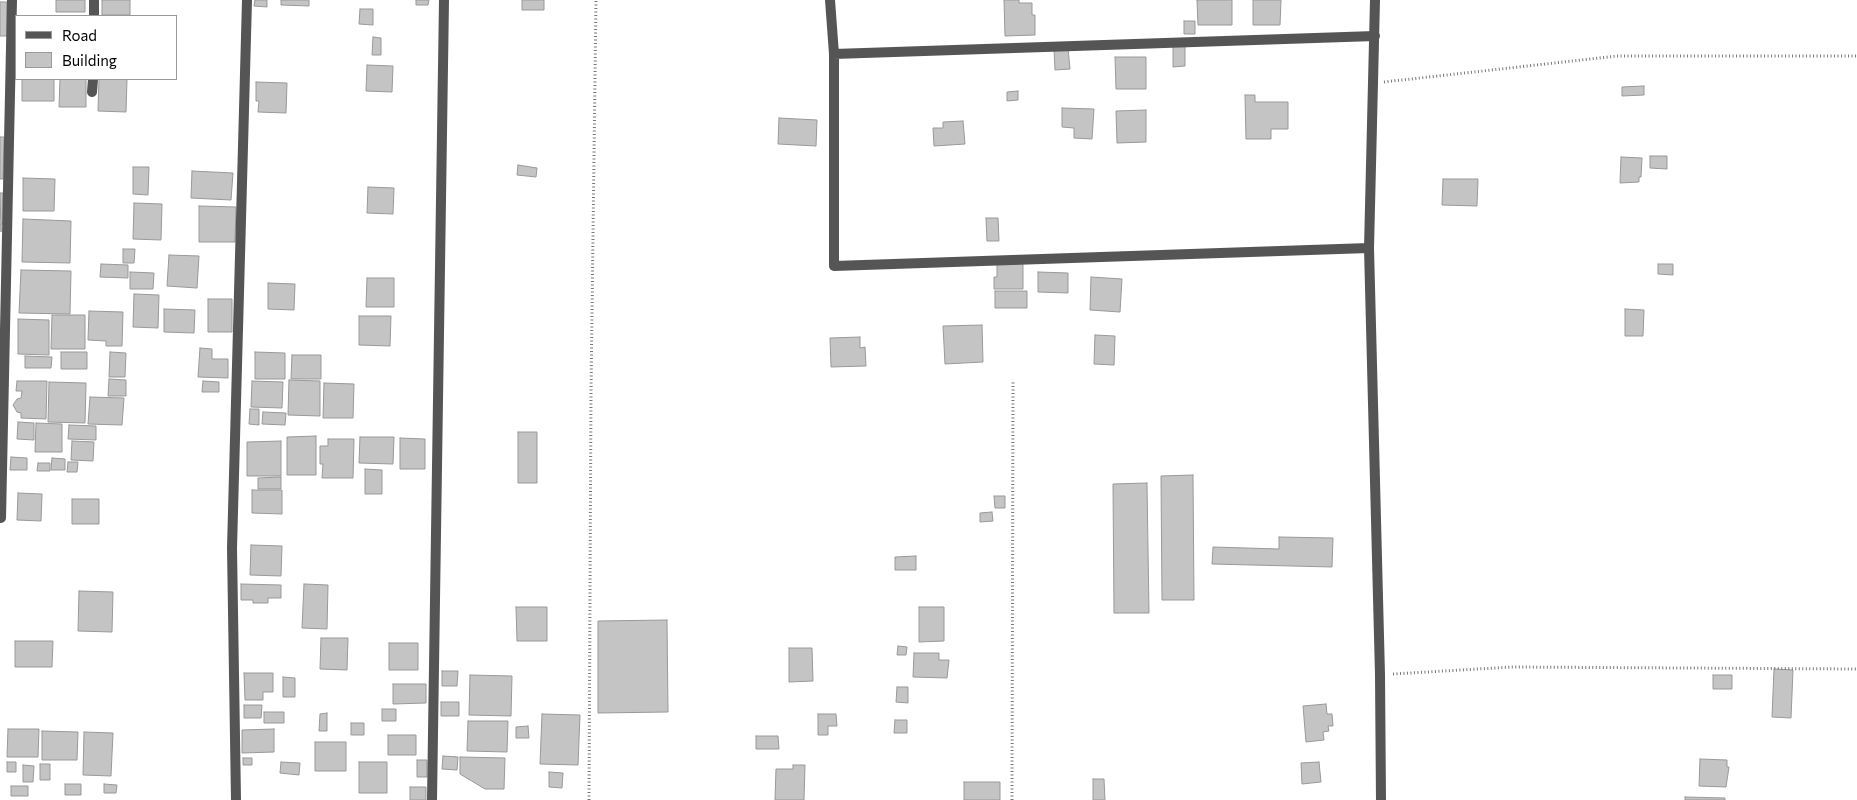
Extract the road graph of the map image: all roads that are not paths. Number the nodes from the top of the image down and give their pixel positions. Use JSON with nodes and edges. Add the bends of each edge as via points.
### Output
{"nodes":[{"id":1,"x":12,"y":0,"type":"edge"},
{"id":2,"x":94,"y":0,"type":"edge"},
{"id":3,"x":247,"y":0,"type":"edge"},
{"id":4,"x":444,"y":0,"type":"edge"},
{"id":5,"x":830,"y":0,"type":"edge"},
{"id":6,"x":1375,"y":0,"type":"edge"},
{"id":7,"x":94,"y":15,"type":"edge"},
{"id":8,"x":1375,"y":36,"type":"junction"},
{"id":9,"x":834,"y":54,"type":"junction"},
{"id":10,"x":93,"y":80,"type":"edge"},
{"id":11,"x":92,"y":92,"type":"dead end"},
{"id":12,"x":1369,"y":248,"type":"junction"},
{"id":13,"x":1,"y":518,"type":"edge"},
{"id":14,"x":236,"y":800,"type":"edge"},
{"id":15,"x":432,"y":800,"type":"edge"},
{"id":16,"x":1381,"y":800,"type":"edge"}],
"edges":[{"from":1,"to":13,"type":"street"},
{"from":2,"to":7,"type":"street"},
{"from":3,"to":14,"type":"street","via":[[232,538]]},
{"from":4,"to":15,"type":"street"},
{"from":5,"to":9,"type":"street"},
{"from":6,"to":8,"type":"street"},
{"from":8,"to":9,"type":"street"},
{"from":8,"to":12,"type":"street"},
{"from":9,"to":12,"type":"street","via":[[834,266]]},
{"from":10,"to":11,"type":"street"},
{"from":12,"to":16,"type":"street"}]}
